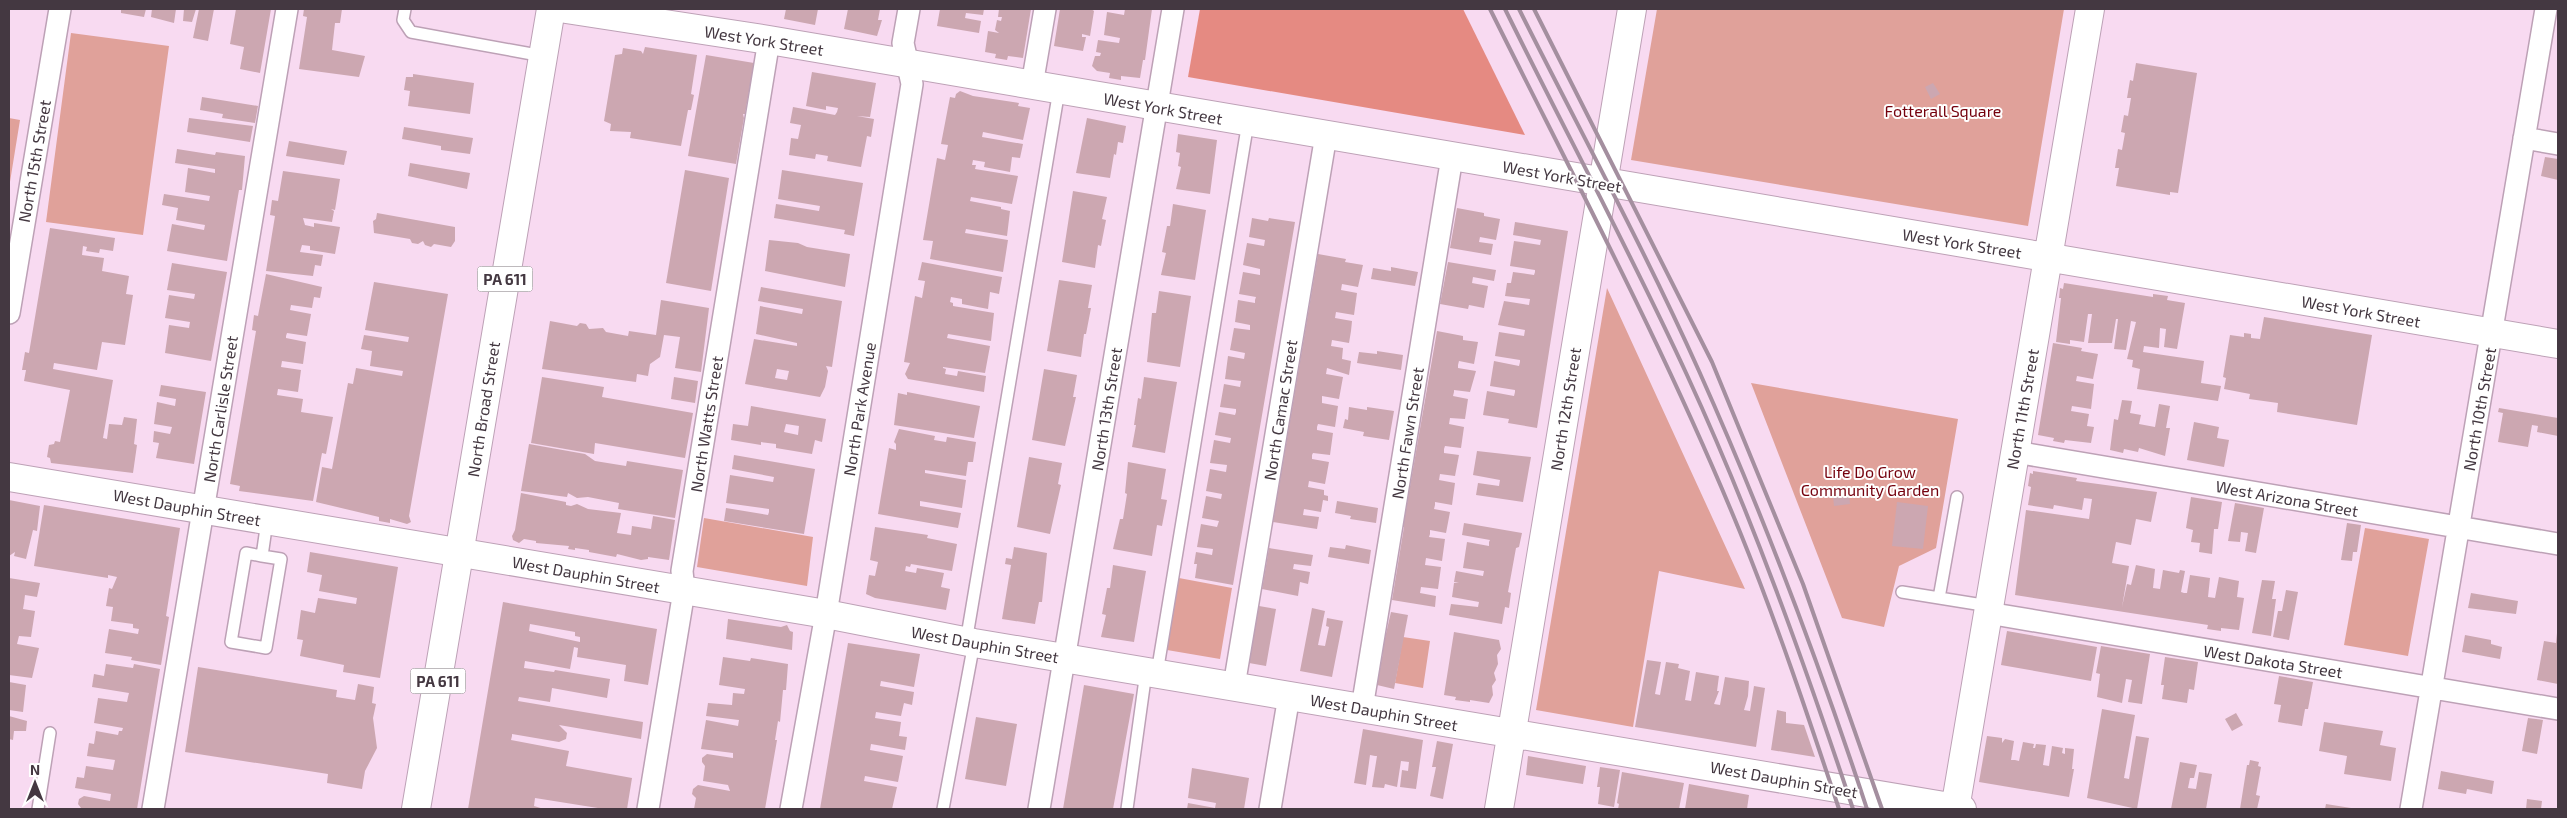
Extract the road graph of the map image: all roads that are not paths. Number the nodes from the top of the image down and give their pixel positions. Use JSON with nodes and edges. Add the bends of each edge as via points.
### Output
{"nodes":[{"id":1,"x":60,"y":9,"type":"edge"},
{"id":2,"x":287,"y":9,"type":"edge"},
{"id":3,"x":405,"y":9,"type":"edge"},
{"id":4,"x":551,"y":9,"type":"edge"},
{"id":5,"x":566,"y":9,"type":"edge"},
{"id":6,"x":909,"y":9,"type":"edge"},
{"id":7,"x":1045,"y":9,"type":"edge"},
{"id":8,"x":1173,"y":9,"type":"edge"},
{"id":9,"x":1632,"y":9,"type":"edge"},
{"id":10,"x":2090,"y":9,"type":"edge"},
{"id":11,"x":2546,"y":9,"type":"edge"},
{"id":12,"x":635,"y":14,"type":"edge"},
{"id":13,"x":769,"y":40,"type":"junction"},
{"id":14,"x":543,"y":56,"type":"junction"},
{"id":15,"x":907,"y":64,"type":"junction"},
{"id":16,"x":1032,"y":85,"type":"junction"},
{"id":17,"x":1059,"y":90,"type":"junction"},
{"id":18,"x":1156,"y":107,"type":"junction"},
{"id":19,"x":1248,"y":122,"type":"junction"},
{"id":20,"x":1326,"y":135,"type":"junction"},
{"id":21,"x":2524,"y":138,"type":"junction"},
{"id":22,"x":2558,"y":144,"type":"edge"},
{"id":23,"x":1452,"y":157,"type":"junction"},
{"id":24,"x":1603,"y":183,"type":"junction"},
{"id":25,"x":2048,"y":257,"type":"junction"},
{"id":26,"x":9,"y":313,"type":"edge"},
{"id":27,"x":2491,"y":333,"type":"junction"},
{"id":28,"x":2558,"y":344,"type":"edge"},
{"id":29,"x":2015,"y":452,"type":"junction"},
{"id":30,"x":9,"y":478,"type":"edge"},
{"id":31,"x":1957,"y":496,"type":"dead end"},
{"id":32,"x":203,"y":509,"type":"junction"},
{"id":33,"x":267,"y":521,"type":"junction"},
{"id":34,"x":2459,"y":527,"type":"junction"},
{"id":35,"x":2558,"y":544,"type":"edge"},
{"id":36,"x":459,"y":553,"type":"junction"},
{"id":37,"x":262,"y":556,"type":"junction"},
{"id":38,"x":684,"y":591,"type":"junction"},
{"id":39,"x":1902,"y":592,"type":"dead end"},
{"id":40,"x":1939,"y":598,"type":"junction"},
{"id":41,"x":1989,"y":610,"type":"junction"},
{"id":42,"x":826,"y":614,"type":"junction"},
{"id":43,"x":970,"y":642,"type":"junction"},
{"id":44,"x":1065,"y":658,"type":"junction"},
{"id":45,"x":1152,"y":673,"type":"junction"},
{"id":46,"x":1234,"y":686,"type":"junction"},
{"id":47,"x":2432,"y":688,"type":"junction"},
{"id":48,"x":1289,"y":696,"type":"junction"},
{"id":49,"x":1362,"y":708,"type":"junction"},
{"id":50,"x":2558,"y":709,"type":"edge"},
{"id":51,"x":50,"y":733,"type":"dead end"},
{"id":52,"x":1512,"y":733,"type":"junction"},
{"id":53,"x":38,"y":809,"type":"edge"},
{"id":54,"x":154,"y":809,"type":"edge"},
{"id":55,"x":416,"y":809,"type":"edge"},
{"id":56,"x":648,"y":809,"type":"edge"},
{"id":57,"x":791,"y":809,"type":"edge"},
{"id":58,"x":943,"y":809,"type":"edge"},
{"id":59,"x":1039,"y":809,"type":"edge"},
{"id":60,"x":1127,"y":809,"type":"edge"},
{"id":61,"x":1270,"y":809,"type":"edge"},
{"id":62,"x":1499,"y":809,"type":"edge"},
{"id":63,"x":1957,"y":809,"type":"edge"},
{"id":64,"x":2411,"y":809,"type":"edge"}],
"edges":[{"from":1,"to":26,"type":"street","name":"North 15th Street"},
{"from":2,"to":32,"type":"street","name":"North Carlisle Street"},
{"from":3,"to":14,"type":"lane","via":[[403,20],[411,32]]},
{"from":4,"to":14,"type":"street","name":"North Broad Street","number":"PA 611"},
{"from":5,"to":12,"type":"street","name":"West York Street"},
{"from":6,"to":15,"type":"street","name":"North Park Avenue","via":[[903,43]]},
{"from":7,"to":16,"type":"street"},
{"from":8,"to":18,"type":"street","name":"North 13th Street"},
{"from":9,"to":24,"type":"street","name":"North 12th Street"},
{"from":10,"to":25,"type":"street","name":"North 11th Street"},
{"from":11,"to":21,"type":"street","name":"North 10th Street"},
{"from":12,"to":13,"type":"street","name":"West York Street"},
{"from":13,"to":15,"type":"street","name":"West York Street"},
{"from":13,"to":38,"type":"street","name":"North Watts Street","via":[[682,571]]},
{"from":14,"to":36,"type":"street","name":"North Broad Street","number":"PA 611"},
{"from":15,"to":16,"type":"street","name":"West York Street"},
{"from":15,"to":42,"type":"street","name":"North Park Avenue","via":[[912,84]]},
{"from":16,"to":17,"type":"street","name":"West York Street"},
{"from":17,"to":18,"type":"street","name":"West York Street"},
{"from":17,"to":43,"type":"lane"},
{"from":18,"to":19,"type":"street","name":"West York Street"},
{"from":18,"to":44,"type":"street","name":"North 13th Street"},
{"from":19,"to":20,"type":"street","name":"West York Street"},
{"from":19,"to":45,"type":"lane"},
{"from":20,"to":23,"type":"street","name":"West York Street"},
{"from":20,"to":46,"type":"street","name":"North Camac Street"},
{"from":21,"to":22,"type":"street"},
{"from":21,"to":27,"type":"street","name":"North 10th Street"},
{"from":23,"to":24,"type":"street","name":"West York Street"},
{"from":23,"to":49,"type":"street","name":"North Fawn Street"},
{"from":24,"to":25,"type":"street","name":"West York Street"},
{"from":24,"to":52,"type":"street","name":"North 12th Street"},
{"from":25,"to":27,"type":"street","name":"West York Street"},
{"from":25,"to":29,"type":"street","name":"North 11th Street"},
{"from":27,"to":28,"type":"street","name":"West York Street"},
{"from":27,"to":34,"type":"street","name":"North 10th Street"},
{"from":29,"to":34,"type":"street","name":"West Arizona Street"},
{"from":29,"to":41,"type":"street","name":"North 11th Street"},
{"from":30,"to":32,"type":"street","name":"West Dauphin Street"},
{"from":31,"to":40,"type":"lane"},
{"from":32,"to":33,"type":"street","name":"West Dauphin Street"},
{"from":32,"to":54,"type":"street","name":"North Carlisle Street"},
{"from":33,"to":36,"type":"street","name":"West Dauphin Street"},
{"from":33,"to":37,"type":"lane"},
{"from":34,"to":35,"type":"street","name":"West Arizona Street"},
{"from":34,"to":47,"type":"street","name":"North 10th Street"},
{"from":36,"to":38,"type":"street","name":"West Dauphin Street"},
{"from":36,"to":55,"type":"street","name":"North Broad Street","number":"PA 611"},
{"from":37,"to":37,"type":"lane","via":[[281,559],[266,648],[232,642],[246,553]]},
{"from":38,"to":42,"type":"street","name":"West Dauphin Street"},
{"from":38,"to":56,"type":"street","name":"North Watts Street"},
{"from":39,"to":40,"type":"lane"},
{"from":40,"to":41,"type":"lane"},
{"from":41,"to":47,"type":"street","name":"West Dakota Street"},
{"from":41,"to":63,"type":"street","name":"North 11th Street"},
{"from":42,"to":43,"type":"street","name":"West Dauphin Street"},
{"from":42,"to":57,"type":"street","name":"North Park Avenue"},
{"from":43,"to":44,"type":"street","name":"West Dauphin Street"},
{"from":43,"to":58,"type":"lane"},
{"from":44,"to":45,"type":"street","name":"West Dauphin Street"},
{"from":44,"to":59,"type":"street","name":"North 13th Street"},
{"from":45,"to":46,"type":"street","name":"West Dauphin Street"},
{"from":45,"to":60,"type":"lane"},
{"from":46,"to":48,"type":"street","name":"West Dauphin Street"},
{"from":47,"to":50,"type":"street","name":"West Dakota Street"},
{"from":47,"to":64,"type":"street","name":"North 10th Street"},
{"from":48,"to":49,"type":"street","name":"West Dauphin Street"},
{"from":48,"to":61,"type":"street"},
{"from":49,"to":52,"type":"street","name":"West Dauphin Street"},
{"from":51,"to":53,"type":"lane"},
{"from":52,"to":62,"type":"street","name":"North 12th Street"},
{"from":52,"to":63,"type":"street","name":"West Dauphin Street"}]}
